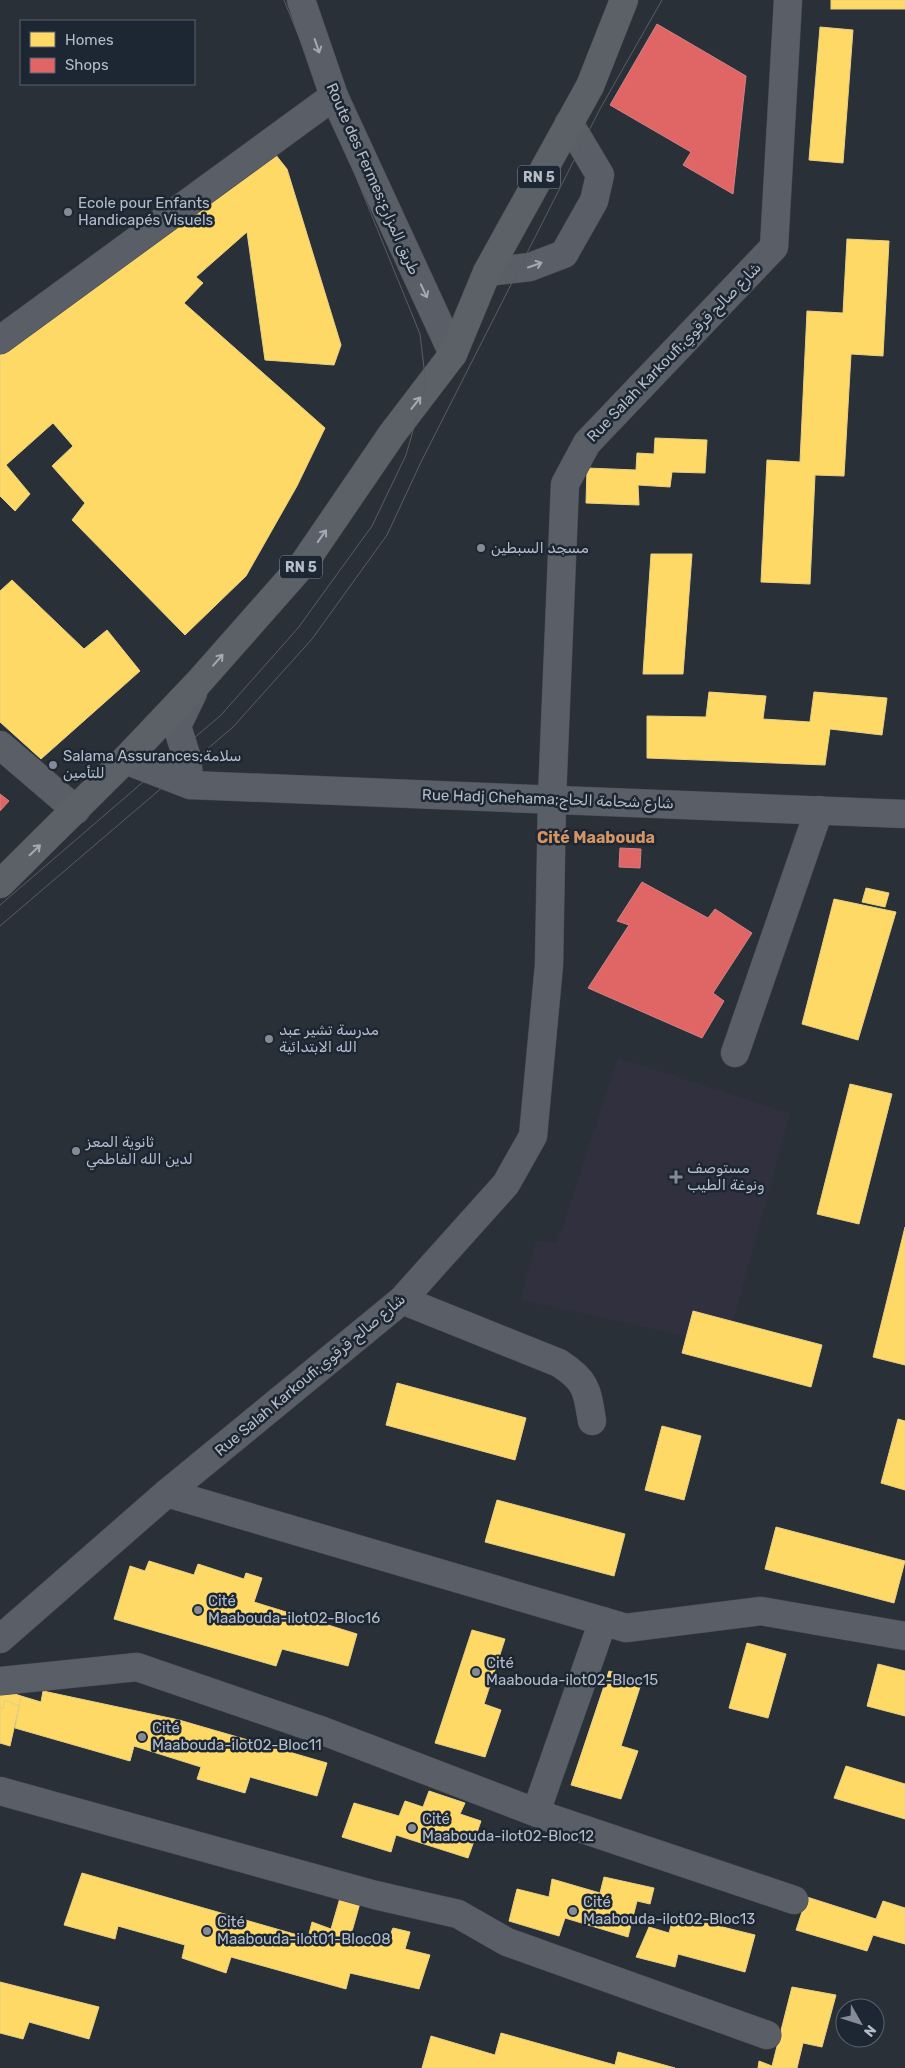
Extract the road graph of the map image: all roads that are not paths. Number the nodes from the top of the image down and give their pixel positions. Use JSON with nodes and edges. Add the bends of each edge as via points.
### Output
{"nodes":[{"id":1,"x":301,"y":0,"type":"edge"},
{"id":2,"x":624,"y":0,"type":"edge"},
{"id":3,"x":788,"y":0,"type":"edge"},
{"id":4,"x":334,"y":96,"type":"junction"},
{"id":5,"x":569,"y":123,"type":"junction"},
{"id":6,"x":487,"y":272,"type":"junction"},
{"id":7,"x":0,"y":340,"type":"edge"},
{"id":8,"x":453,"y":354,"type":"junction"},
{"id":9,"x":198,"y":683,"type":"junction"},
{"id":10,"x":0,"y":745,"type":"edge"},
{"id":11,"x":126,"y":760,"type":"junction"},
{"id":12,"x":190,"y":785,"type":"junction"},
{"id":13,"x":552,"y":798,"type":"junction"},
{"id":14,"x":76,"y":810,"type":"junction"},
{"id":15,"x":818,"y":810,"type":"junction"},
{"id":16,"x":905,"y":814,"type":"edge"},
{"id":17,"x":0,"y":884,"type":"edge"},
{"id":18,"x":735,"y":1053,"type":"dead end"},
{"id":19,"x":402,"y":1300,"type":"junction"},
{"id":20,"x":592,"y":1421,"type":"dead end"},
{"id":21,"x":167,"y":1493,"type":"junction"},
{"id":22,"x":603,"y":1621,"type":"junction"},
{"id":23,"x":905,"y":1636,"type":"edge"},
{"id":24,"x":0,"y":1639,"type":"edge"},
{"id":25,"x":0,"y":1681,"type":"edge"},
{"id":26,"x":0,"y":1791,"type":"edge"},
{"id":27,"x":536,"y":1812,"type":"junction"},
{"id":28,"x":794,"y":1900,"type":"dead end"},
{"id":29,"x":767,"y":2035,"type":"dead end"}],
"edges":[{"from":1,"to":4,"type":"street","name":"Route des Fermes;طريق المزارع","one_way":true},
{"from":2,"to":5,"type":"main road","number":"RN 5","via":[[590,86]]},
{"from":3,"to":13,"type":"street","name":"Rue Salah Karkoufi;شارع صالح قرقوي","via":[[774,248],[586,444],[565,484]]},
{"from":4,"to":7,"type":"street"},
{"from":4,"to":8,"type":"street","name":"Route des Fermes;طريق المزارع","one_way":true},
{"from":5,"to":6,"type":"main road","number":"RN 5"},
{"from":6,"to":5,"type":"street","one_way":true,"via":[[530,268],[564,254],[594,201],[600,175]]},
{"from":6,"to":8,"type":"main road","number":"RN 5"},
{"from":9,"to":8,"type":"main road","number":"RN 5","one_way":true,"via":[[304,563],[392,434]]},
{"from":9,"to":11,"type":"main road","number":"RN 5"},
{"from":9,"to":12,"type":"street","via":[[176,726],[187,758]]},
{"from":10,"to":14,"type":"street"},
{"from":11,"to":12,"type":"street","name":"Rue Hadj Chehama;شارع شحامة الحاج"},
{"from":11,"to":14,"type":"main road","number":"RN 5"},
{"from":12,"to":13,"type":"street","name":"Rue Hadj Chehama;شارع شحامة الحاج"},
{"from":13,"to":15,"type":"street","name":"Rue Hadj Chehama;شارع شحامة الحاج"},
{"from":13,"to":19,"type":"street","name":"Rue Salah Karkoufi;شارع صالح قرقوي","via":[[549,965],[533,1136],[506,1184]]},
{"from":17,"to":14,"type":"main road","number":"RN 5","one_way":true},
{"from":15,"to":16,"type":"street","name":"Rue Hadj Chehama;شارع شحامة الحاج"},
{"from":15,"to":18,"type":"street"},
{"from":19,"to":20,"type":"street","via":[[559,1363],[573,1372],[586,1389]]},
{"from":19,"to":21,"type":"street","name":"Rue Salah Karkoufi;شارع صالح قرقوي"},
{"from":21,"to":22,"type":"street"},
{"from":21,"to":24,"type":"street","name":"Rue Salah Karkoufi;شارع صالح قرقوي"},
{"from":22,"to":23,"type":"street","via":[[626,1628],[761,1610]]},
{"from":22,"to":27,"type":"street"},
{"from":25,"to":27,"type":"street","via":[[137,1667],[323,1731]]},
{"from":26,"to":29,"type":"street","via":[[375,1895],[458,1914],[507,1942]]},
{"from":27,"to":28,"type":"street"}]}
